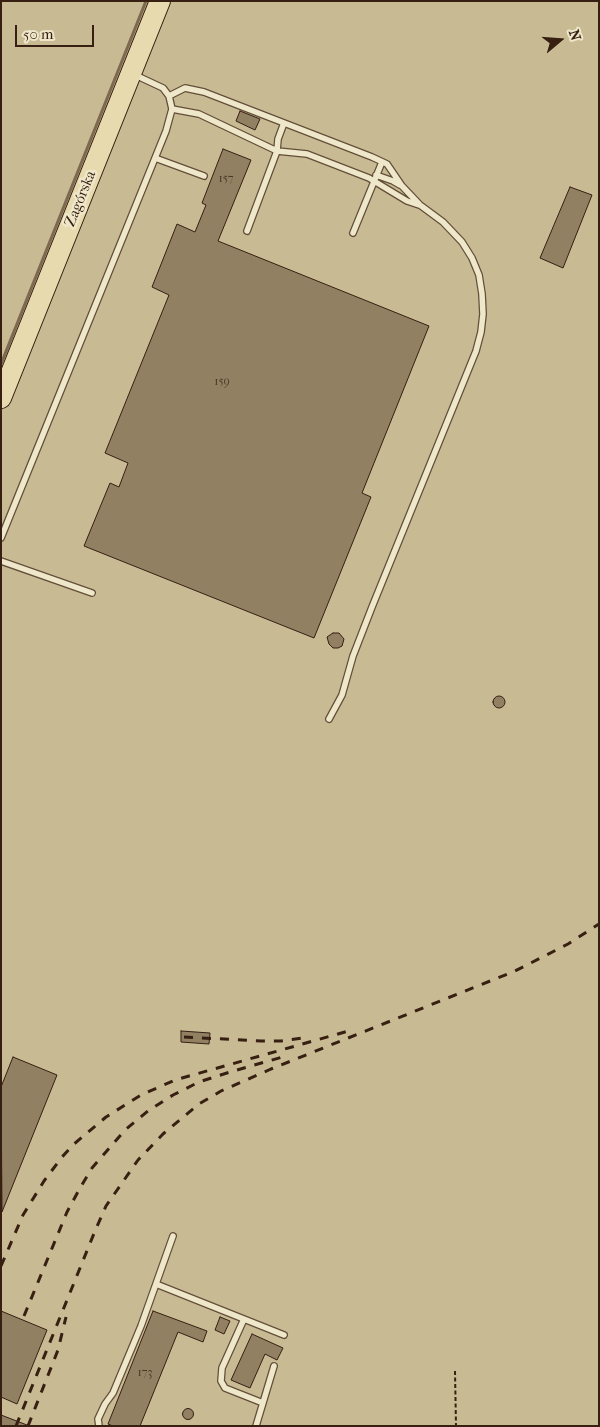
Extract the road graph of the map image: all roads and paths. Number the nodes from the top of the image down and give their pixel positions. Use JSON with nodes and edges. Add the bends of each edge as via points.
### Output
{"nodes":[{"id":1,"x":160,"y":1,"type":"edge"},
{"id":2,"x":131,"y":74,"type":"junction"},
{"id":3,"x":169,"y":96,"type":"junction"},
{"id":4,"x":172,"y":109,"type":"junction"},
{"id":5,"x":284,"y":123,"type":"junction"},
{"id":6,"x":277,"y":151,"type":"junction"},
{"id":7,"x":155,"y":158,"type":"junction"},
{"id":8,"x":382,"y":162,"type":"junction"},
{"id":9,"x":204,"y":176,"type":"dead end"},
{"id":10,"x":375,"y":178,"type":"junction"},
{"id":11,"x":402,"y":186,"type":"junction"},
{"id":12,"x":420,"y":205,"type":"junction"},
{"id":13,"x":247,"y":231,"type":"dead end"},
{"id":14,"x":353,"y":233,"type":"dead end"},
{"id":15,"x":1,"y":398,"type":"edge"},
{"id":16,"x":1,"y":538,"type":"edge"},
{"id":17,"x":1,"y":561,"type":"edge"},
{"id":18,"x":92,"y":593,"type":"dead end"},
{"id":19,"x":329,"y":719,"type":"dead end"},
{"id":20,"x":173,"y":1236,"type":"dead end"},
{"id":21,"x":156,"y":1284,"type":"junction"},
{"id":22,"x":244,"y":1319,"type":"junction"},
{"id":23,"x":284,"y":1335,"type":"dead end"},
{"id":24,"x":274,"y":1366,"type":"dead end"},
{"id":25,"x":455,"y":1371,"type":"dead end"},
{"id":26,"x":263,"y":1403,"type":"junction"},
{"id":27,"x":99,"y":1426,"type":"edge"},
{"id":28,"x":256,"y":1426,"type":"edge"},
{"id":29,"x":456,"y":1426,"type":"edge"}],
"edges":[{"from":1,"to":2,"type":"highway","name":"Zagórska"},
{"from":2,"to":3,"type":"lane","via":[[163,88]]},
{"from":2,"to":15,"type":"highway","name":"Zagórska"},
{"from":3,"to":4,"type":"lane"},
{"from":3,"to":5,"type":"lane","via":[[185,88],[204,92]]},
{"from":4,"to":6,"type":"lane","via":[[199,114]]},
{"from":4,"to":7,"type":"lane"},
{"from":5,"to":6,"type":"lane"},
{"from":5,"to":8,"type":"lane"},
{"from":6,"to":10,"type":"lane","via":[[307,154]]},
{"from":6,"to":13,"type":"lane"},
{"from":7,"to":9,"type":"lane"},
{"from":7,"to":16,"type":"lane"},
{"from":8,"to":10,"type":"lane"},
{"from":8,"to":11,"type":"lane","via":[[387,164]]},
{"from":10,"to":11,"type":"lane"},
{"from":10,"to":12,"type":"lane","via":[[407,201]]},
{"from":10,"to":14,"type":"lane"},
{"from":11,"to":12,"type":"lane"},
{"from":12,"to":19,"type":"lane","via":[[457,235],[472,258],[482,285],[481,332],[356,648],[342,695]]},
{"from":17,"to":18,"type":"lane"},
{"from":20,"to":21,"type":"lane"},
{"from":21,"to":22,"type":"lane"},
{"from":21,"to":27,"type":"lane","via":[[113,1393],[98,1420]]},
{"from":22,"to":23,"type":"lane"},
{"from":22,"to":26,"type":"lane","via":[[222,1368],[221,1381],[226,1388]]},
{"from":24,"to":26,"type":"lane"},
{"from":25,"to":29,"type":"path"},
{"from":26,"to":28,"type":"lane"}]}
